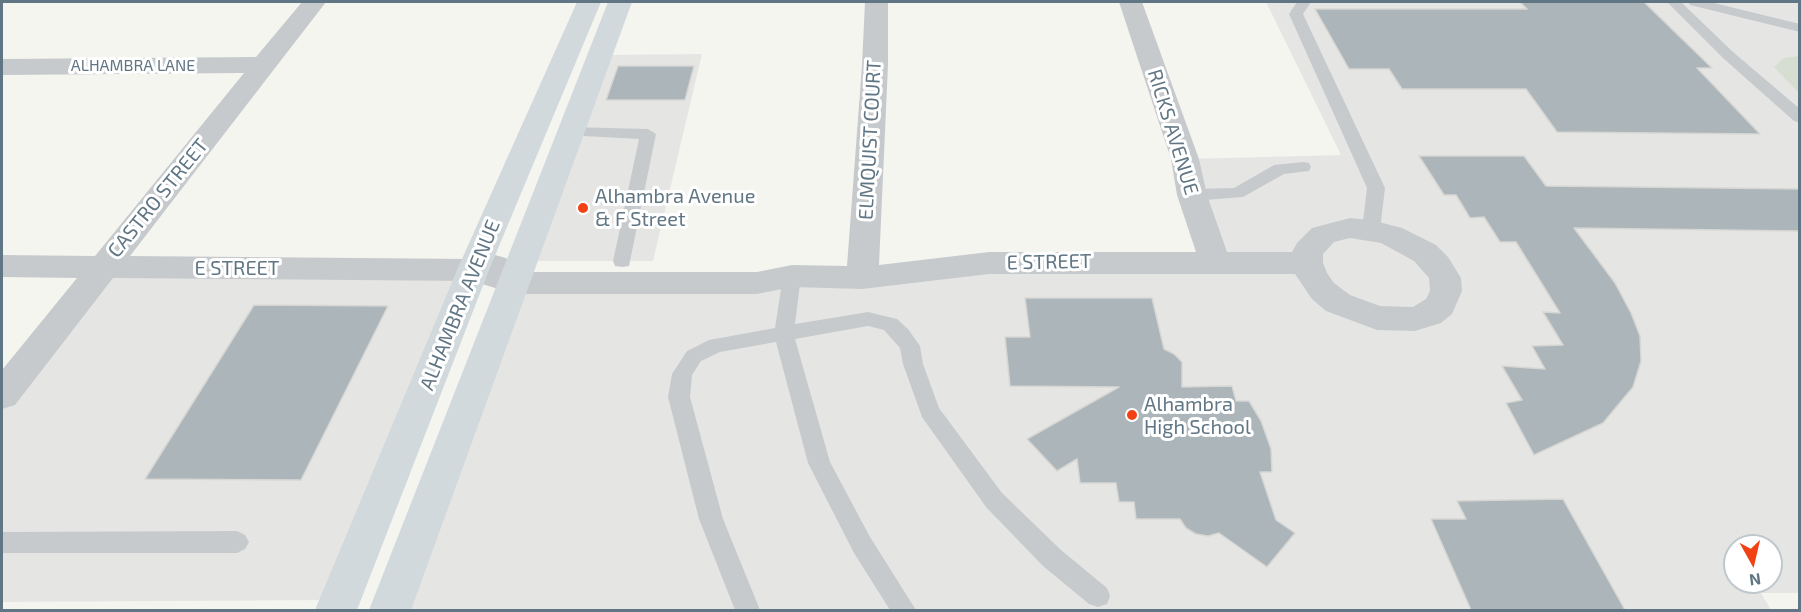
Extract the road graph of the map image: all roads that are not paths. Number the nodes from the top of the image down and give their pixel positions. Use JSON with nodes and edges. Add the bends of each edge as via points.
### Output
{"nodes":[{"id":1,"x":314,"y":2,"type":"edge"},
{"id":2,"x":589,"y":2,"type":"edge"},
{"id":3,"x":620,"y":2,"type":"edge"},
{"id":4,"x":876,"y":2,"type":"edge"},
{"id":5,"x":1131,"y":2,"type":"edge"},
{"id":6,"x":1304,"y":2,"type":"edge"},
{"id":7,"x":1674,"y":2,"type":"edge"},
{"id":8,"x":1695,"y":2,"type":"edge"},
{"id":9,"x":1800,"y":28,"type":"edge"},
{"id":10,"x":265,"y":65,"type":"junction"},
{"id":11,"x":2,"y":67,"type":"edge"},
{"id":12,"x":1800,"y":118,"type":"edge"},
{"id":13,"x":570,"y":132,"type":"junction"},
{"id":14,"x":1303,"y":167,"type":"dead end"},
{"id":15,"x":1192,"y":195,"type":"junction"},
{"id":16,"x":1371,"y":230,"type":"junction"},
{"id":17,"x":1215,"y":262,"type":"junction"},
{"id":18,"x":1307,"y":263,"type":"junction"},
{"id":19,"x":2,"y":266,"type":"edge"},
{"id":20,"x":103,"y":267,"type":"junction"},
{"id":21,"x":473,"y":270,"type":"junction"},
{"id":22,"x":519,"y":272,"type":"junction"},
{"id":23,"x":619,"y":272,"type":"junction"},
{"id":24,"x":792,"y":276,"type":"junction"},
{"id":25,"x":862,"y":278,"type":"junction"},
{"id":26,"x":784,"y":334,"type":"junction"},
{"id":27,"x":2,"y":395,"type":"edge"},
{"id":28,"x":237,"y":542,"type":"dead end"},
{"id":29,"x":2,"y":543,"type":"edge"},
{"id":30,"x":1098,"y":596,"type":"dead end"},
{"id":31,"x":336,"y":610,"type":"edge"},
{"id":32,"x":390,"y":610,"type":"edge"},
{"id":33,"x":747,"y":610,"type":"edge"},
{"id":34,"x":904,"y":610,"type":"edge"}],
"edges":[{"from":1,"to":10,"type":"street","name":"CASTRO STREET"},
{"from":2,"to":21,"type":"main road","name":"ALHAMBRA AVENUE"},
{"from":3,"to":13,"type":"main road","name":"ALHAMBRA AVENUE"},
{"from":4,"to":25,"type":"street","name":"ELMQUIST COURT"},
{"from":5,"to":15,"type":"street","name":"RICKS AVENUE","via":[[1185,159]]},
{"from":6,"to":16,"type":"lane","via":[[1296,14],[1376,188]]},
{"from":7,"to":12,"type":"lane"},
{"from":8,"to":9,"type":"lane"},
{"from":10,"to":11,"type":"street","name":"ALHAMBRA LANE"},
{"from":10,"to":20,"type":"street","name":"CASTRO STREET"},
{"from":13,"to":22,"type":"main road","name":"ALHAMBRA AVENUE"},
{"from":13,"to":23,"type":"lane","via":[[648,134]]},
{"from":14,"to":15,"type":"lane","via":[[1280,169],[1237,193]]},
{"from":15,"to":17,"type":"street","name":"RICKS AVENUE"},
{"from":16,"to":18,"type":"street","via":[[1350,228],[1323,236],[1308,251]]},
{"from":16,"to":18,"type":"street","via":[[1410,243],[1437,265],[1446,291],[1440,306],[1422,316],[1398,320],[1357,312],[1323,291]]},
{"from":17,"to":18,"type":"street","name":"E STREET"},
{"from":17,"to":25,"type":"street","name":"E STREET","via":[[989,263]]},
{"from":19,"to":20,"type":"street","name":"E STREET"},
{"from":20,"to":21,"type":"street","name":"E STREET"},
{"from":20,"to":27,"type":"street","name":"CASTRO STREET"},
{"from":21,"to":22,"type":"street","name":"E STREET"},
{"from":21,"to":31,"type":"main road","name":"ALHAMBRA AVENUE"},
{"from":22,"to":23,"type":"street","name":"E STREET"},
{"from":22,"to":32,"type":"main road","name":"ALHAMBRA AVENUE"},
{"from":23,"to":24,"type":"street","name":"E STREET","via":[[757,283]]},
{"from":24,"to":25,"type":"street","name":"E STREET"},
{"from":24,"to":26,"type":"lane"},
{"from":26,"to":30,"type":"lane","via":[[868,319],[896,329],[910,346],[930,411],[994,500]]},
{"from":26,"to":33,"type":"lane","via":[[716,345],[694,356],[682,374],[679,397],[711,519]]},
{"from":26,"to":34,"type":"lane","via":[[819,463],[862,544]]},
{"from":28,"to":29,"type":"lane"}]}
